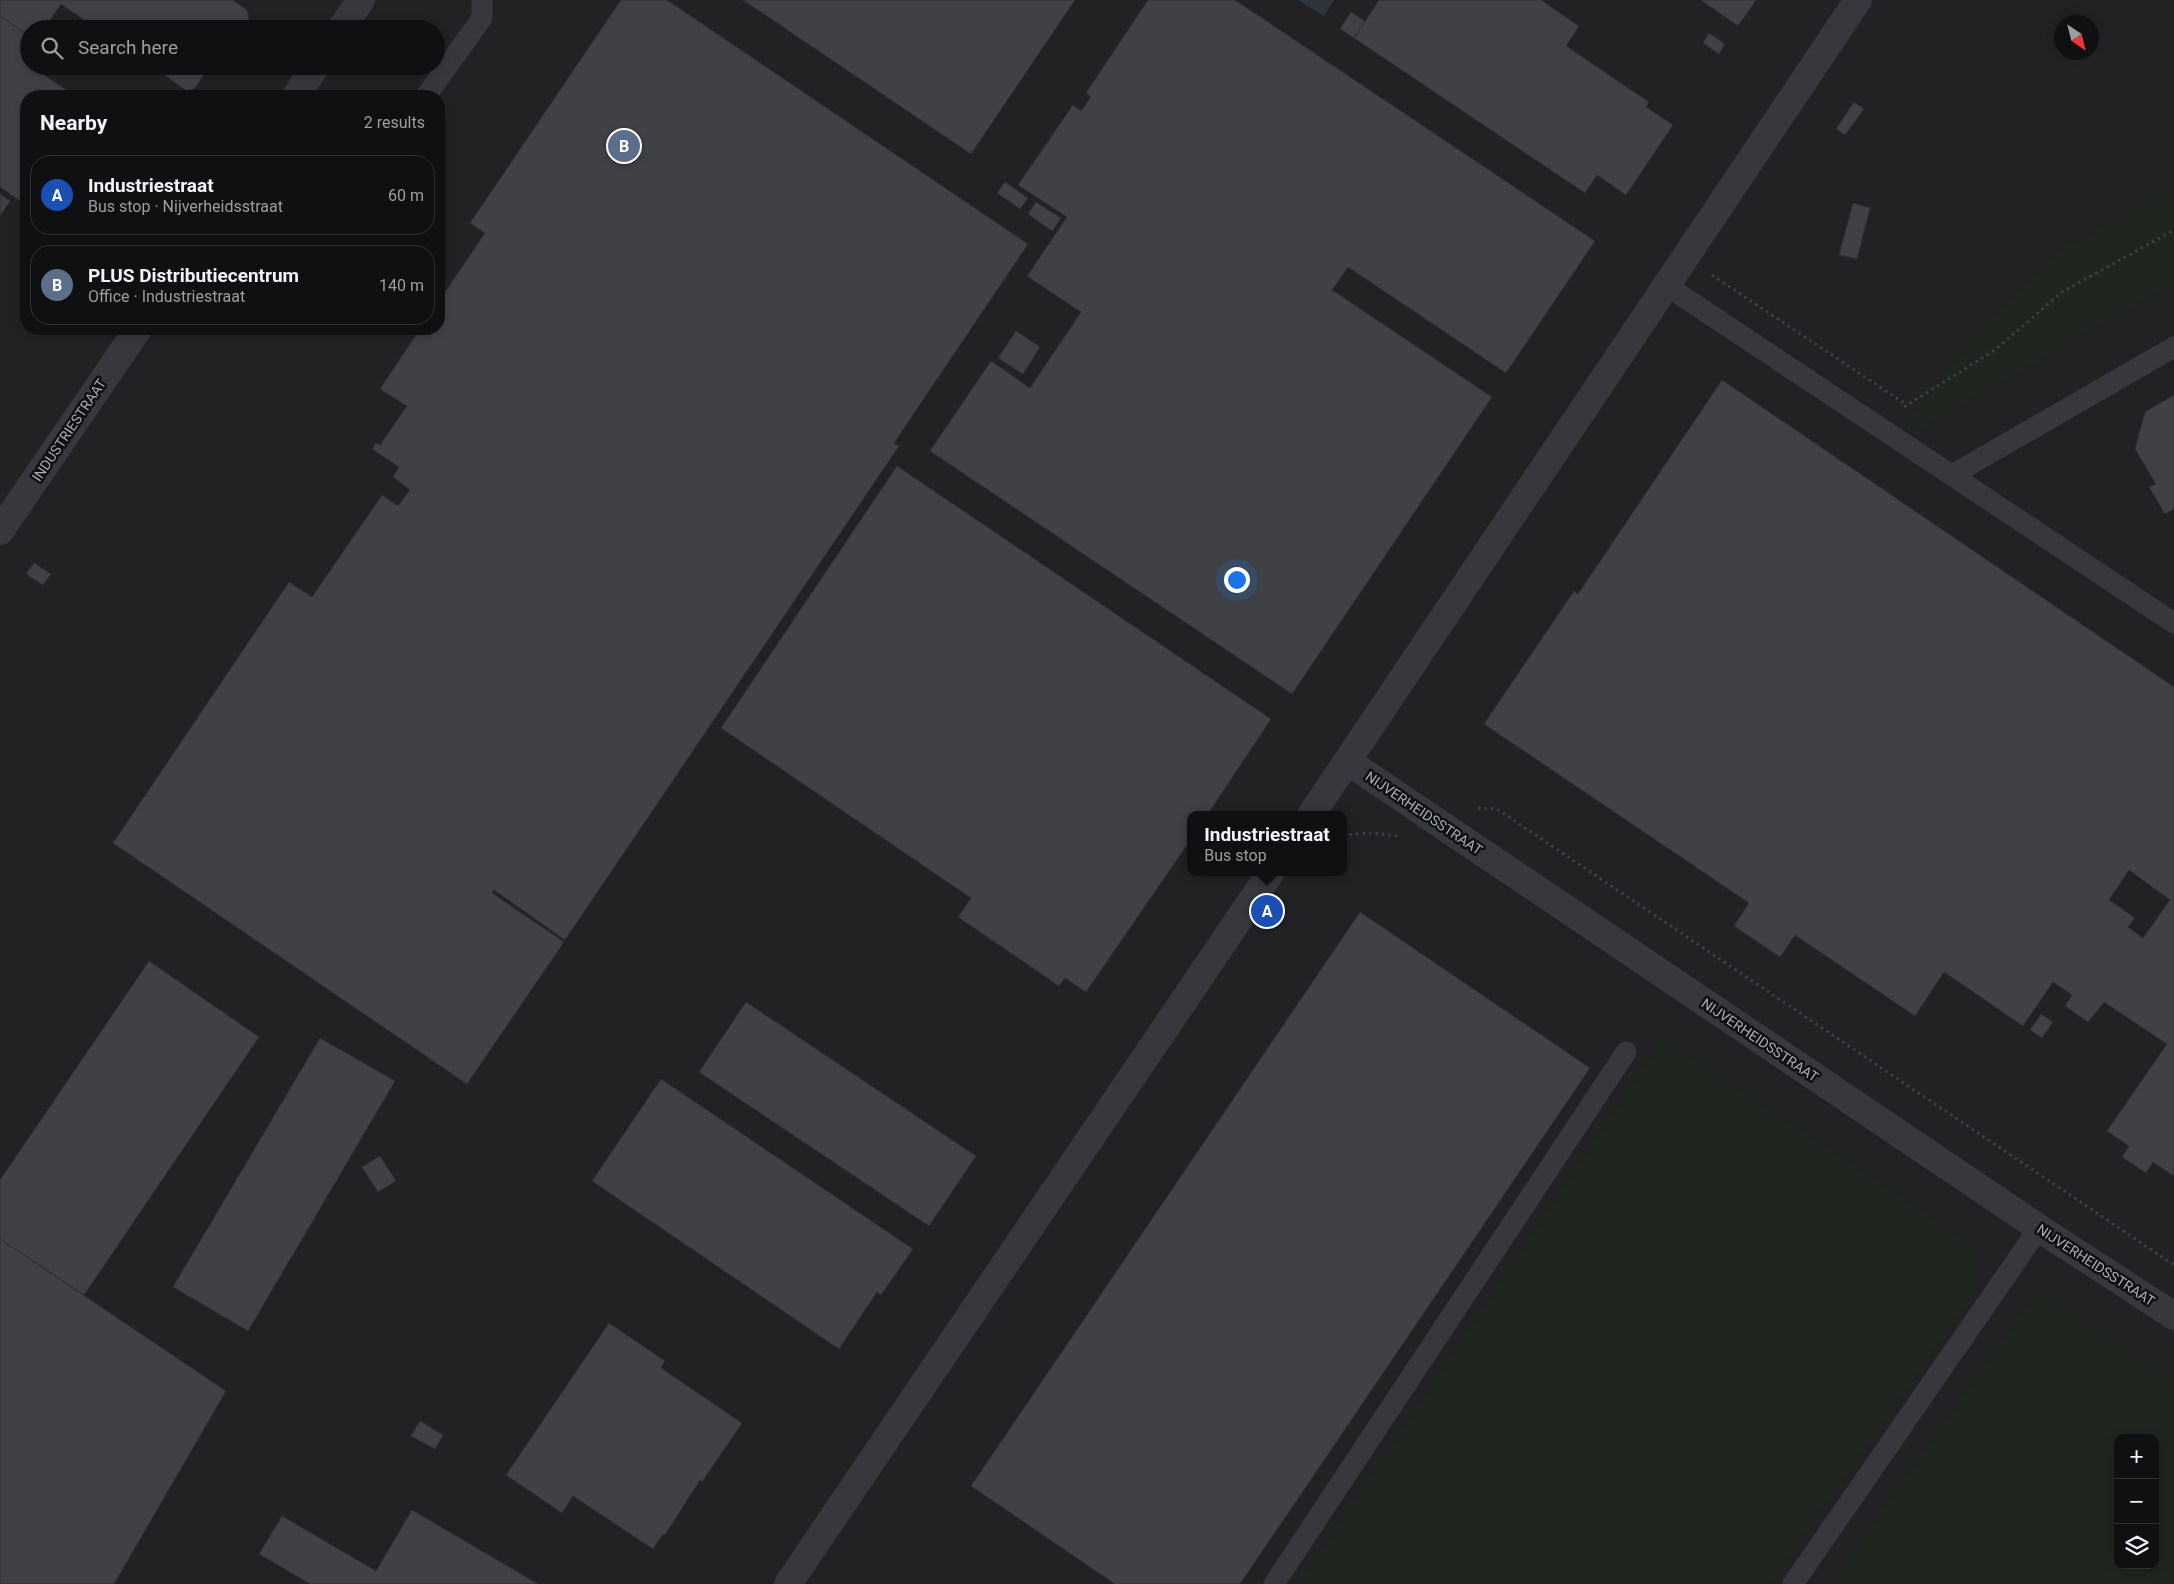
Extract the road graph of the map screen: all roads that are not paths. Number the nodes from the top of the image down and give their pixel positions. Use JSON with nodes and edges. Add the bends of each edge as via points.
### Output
{"nodes":[{"id":1,"x":360,"y":0,"type":"edge"},
{"id":2,"x":482,"y":0,"type":"edge"},
{"id":3,"x":1858,"y":0,"type":"edge"},
{"id":4,"x":347,"y":20,"type":"edge"},
{"id":5,"x":445,"y":70,"type":"edge"},
{"id":6,"x":310,"y":75,"type":"edge"},
{"id":7,"x":441,"y":75,"type":"edge"},
{"id":8,"x":300,"y":90,"type":"edge"},
{"id":9,"x":430,"y":90,"type":"edge"},
{"id":10,"x":1667,"y":286,"type":"junction"},
{"id":11,"x":134,"y":335,"type":"edge"},
{"id":12,"x":2174,"y":347,"type":"edge"},
{"id":13,"x":1952,"y":475,"type":"junction"},
{"id":14,"x":0,"y":531,"type":"edge"},
{"id":15,"x":2174,"y":623,"type":"edge"},
{"id":16,"x":1347,"y":761,"type":"junction"},
{"id":17,"x":1314,"y":811,"type":"edge"},
{"id":18,"x":1269,"y":876,"type":"edge"},
{"id":19,"x":1626,"y":1052,"type":"dead end"},
{"id":20,"x":2039,"y":1228,"type":"junction"},
{"id":21,"x":2174,"y":1316,"type":"edge"},
{"id":22,"x":788,"y":1584,"type":"edge"},
{"id":23,"x":1274,"y":1584,"type":"edge"},
{"id":24,"x":1793,"y":1584,"type":"edge"}],
"edges":[{"from":1,"to":4,"type":"street"},
{"from":2,"to":5,"type":"lane","via":[[482,18]]},
{"from":3,"to":10,"type":"street"},
{"from":6,"to":8,"type":"street"},
{"from":7,"to":9,"type":"lane"},
{"from":10,"to":13,"type":"lane"},
{"from":10,"to":16,"type":"street"},
{"from":11,"to":14,"type":"street","name":"INDUSTRIESTRAAT"},
{"from":12,"to":13,"type":"lane"},
{"from":13,"to":15,"type":"lane"},
{"from":16,"to":17,"type":"street"},
{"from":16,"to":20,"type":"street","name":"NIJVERHEIDSSTRAAT"},
{"from":18,"to":22,"type":"street"},
{"from":19,"to":23,"type":"lane"},
{"from":20,"to":21,"type":"street","name":"NIJVERHEIDSSTRAAT"},
{"from":20,"to":24,"type":"lane"}]}
